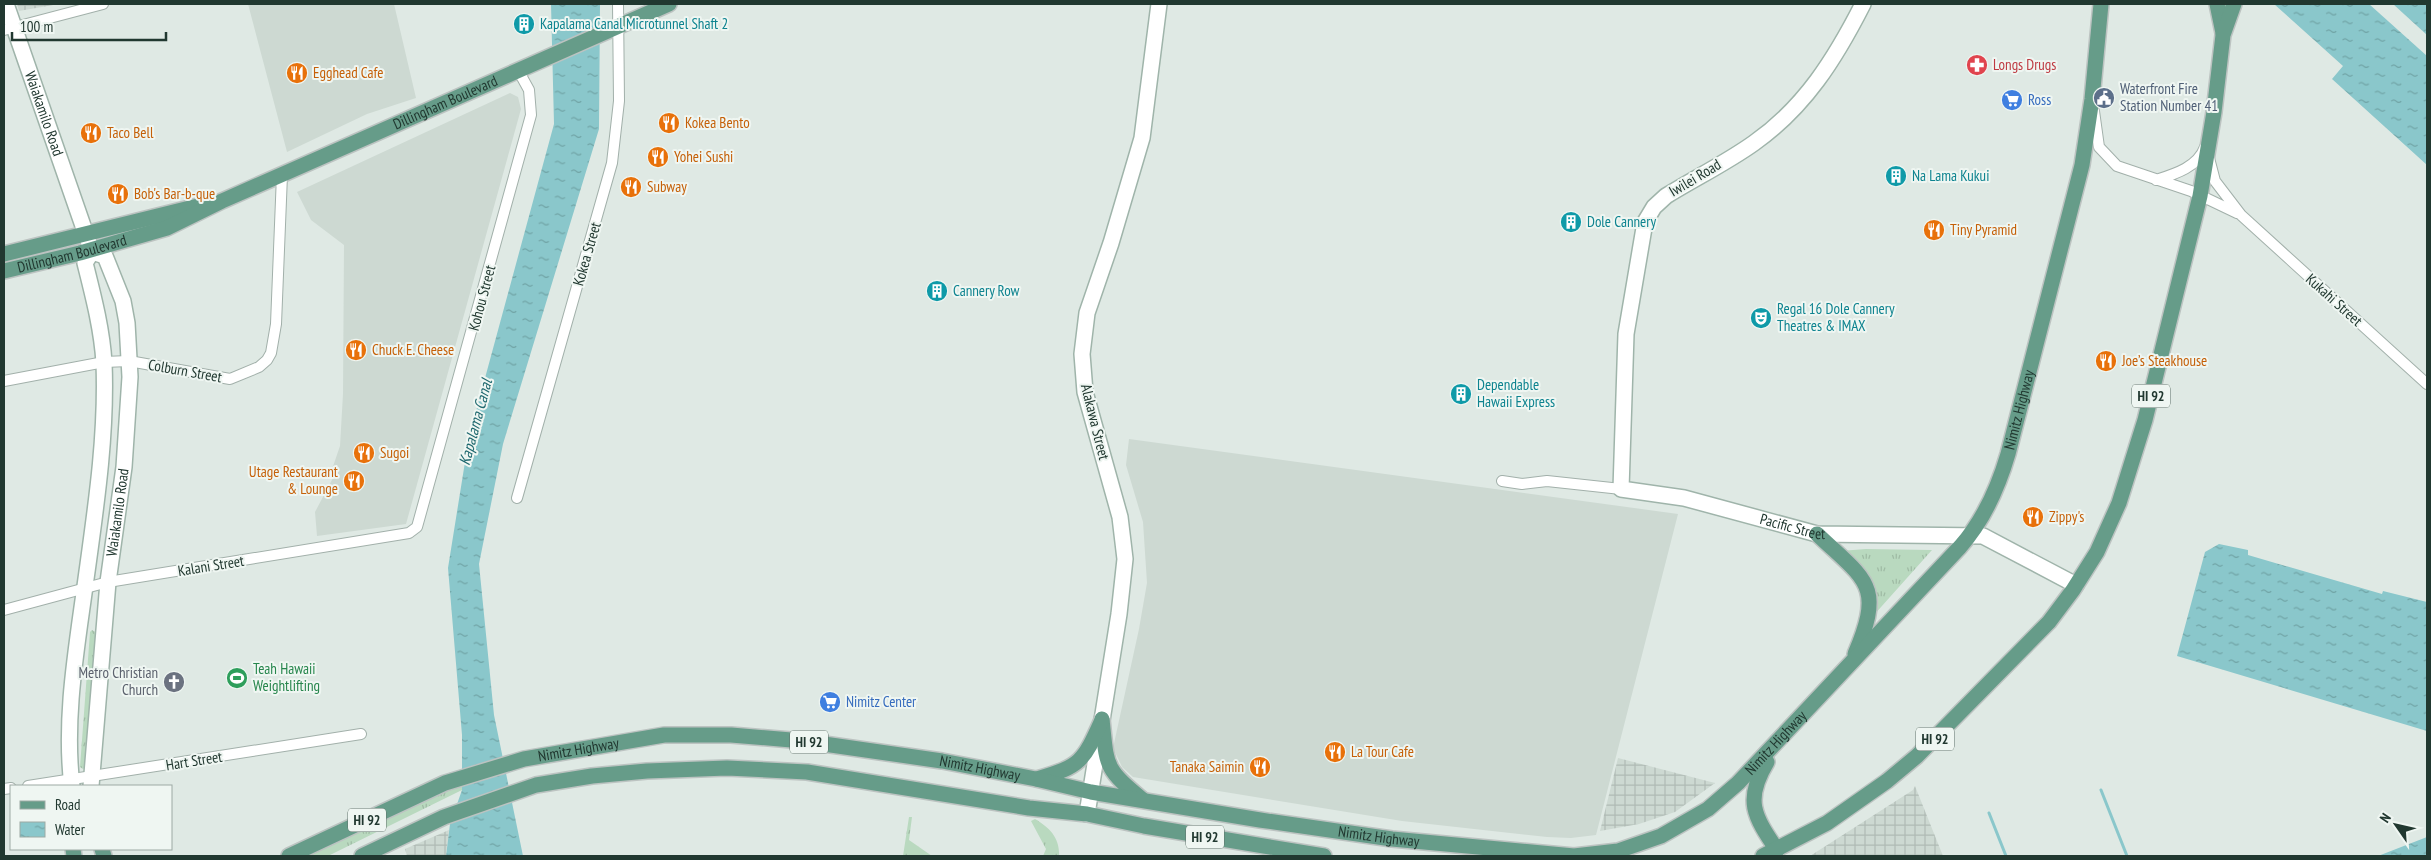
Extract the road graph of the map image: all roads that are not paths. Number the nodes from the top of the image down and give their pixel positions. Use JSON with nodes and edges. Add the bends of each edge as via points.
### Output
{"nodes":[{"id":1,"x":6,"y":4,"type":"edge"},
{"id":2,"x":103,"y":4,"type":"edge"},
{"id":3,"x":618,"y":4,"type":"edge"},
{"id":4,"x":669,"y":4,"type":"edge"},
{"id":5,"x":1160,"y":4,"type":"edge"},
{"id":6,"x":1863,"y":4,"type":"edge"},
{"id":7,"x":2101,"y":4,"type":"edge"},
{"id":8,"x":2108,"y":4,"type":"edge"},
{"id":9,"x":2217,"y":4,"type":"edge"},
{"id":10,"x":2234,"y":4,"type":"edge"},
{"id":11,"x":618,"y":26,"type":"junction"},
{"id":12,"x":10,"y":28,"type":"edge"},
{"id":13,"x":2099,"y":30,"type":"junction"},
{"id":14,"x":2223,"y":35,"type":"junction"},
{"id":15,"x":518,"y":70,"type":"junction"},
{"id":16,"x":2092,"y":99,"type":"junction"},
{"id":17,"x":2211,"y":131,"type":"junction"},
{"id":18,"x":2208,"y":155,"type":"junction"},
{"id":19,"x":282,"y":176,"type":"junction"},
{"id":20,"x":2156,"y":180,"type":"junction"},
{"id":21,"x":2200,"y":196,"type":"junction"},
{"id":22,"x":222,"y":201,"type":"junction"},
{"id":23,"x":2241,"y":215,"type":"junction"},
{"id":24,"x":86,"y":234,"type":"junction"},
{"id":25,"x":92,"y":251,"type":"junction"},
{"id":26,"x":4,"y":254,"type":"edge"},
{"id":27,"x":4,"y":271,"type":"edge"},
{"id":28,"x":129,"y":361,"type":"junction"},
{"id":29,"x":104,"y":362,"type":"junction"},
{"id":30,"x":4,"y":381,"type":"edge"},
{"id":31,"x":2427,"y":384,"type":"edge"},
{"id":32,"x":1502,"y":481,"type":"dead end"},
{"id":33,"x":1621,"y":489,"type":"junction"},
{"id":34,"x":518,"y":498,"type":"dead end"},
{"id":35,"x":418,"y":527,"type":"joint"},
{"id":36,"x":1817,"y":534,"type":"junction"},
{"id":37,"x":1970,"y":535,"type":"junction"},
{"id":38,"x":108,"y":582,"type":"junction"},
{"id":39,"x":2076,"y":585,"type":"junction"},
{"id":40,"x":85,"y":587,"type":"junction"},
{"id":41,"x":4,"y":610,"type":"edge"},
{"id":42,"x":1851,"y":665,"type":"junction"},
{"id":43,"x":1102,"y":719,"type":"junction"},
{"id":44,"x":361,"y":734,"type":"dead end"},
{"id":45,"x":1780,"y":739,"type":"junction"},
{"id":46,"x":1036,"y":779,"type":"junction"},
{"id":47,"x":91,"y":782,"type":"edge"},
{"id":48,"x":72,"y":783,"type":"edge"},
{"id":49,"x":43,"y":785,"type":"edge"},
{"id":50,"x":1091,"y":792,"type":"junction"},
{"id":51,"x":1144,"y":801,"type":"junction"},
{"id":52,"x":1087,"y":814,"type":"junction"},
{"id":53,"x":1770,"y":853,"type":"edge"},
{"id":54,"x":289,"y":856,"type":"edge"},
{"id":55,"x":362,"y":856,"type":"edge"},
{"id":56,"x":1324,"y":856,"type":"edge"}],
"edges":[{"from":1,"to":12,"type":"main road","name":"Waiakamilo Road"},
{"from":2,"to":12,"type":"street"},
{"from":3,"to":11,"type":"street","name":"Kokea Street"},
{"from":4,"to":11,"type":"main road","name":"Dillingham Boulevard"},
{"from":5,"to":43,"type":"main road","name":"Alakawa Street","via":[[1142,138],[1088,313],[1082,354],[1085,392],[1120,517],[1125,559]]},
{"from":6,"to":33,"type":"main road","name":"Iwilei Road","via":[[1833,59],[1799,104],[1752,144],[1666,196],[1644,222],[1626,328]]},
{"from":7,"to":13,"type":"main road","name":"Nimitz Highway","number":"HI 92"},
{"from":8,"to":13,"type":"main road"},
{"from":9,"to":14,"type":"main road"},
{"from":10,"to":14,"type":"main road","number":"HI 92"},
{"from":11,"to":15,"type":"main road","name":"Dillingham Boulevard"},
{"from":11,"to":34,"type":"street","name":"Kokea Street","via":[[619,101],[612,163]]},
{"from":12,"to":24,"type":"main road","name":"Waiakamilo Road"},
{"from":13,"to":16,"type":"main road","name":"Nimitz Highway","number":"HI 92"},
{"from":14,"to":17,"type":"main road","number":"HI 92"},
{"from":15,"to":19,"type":"main road","name":"Dillingham Boulevard"},
{"from":15,"to":35,"type":"street","name":"Kohou Street","via":[[529,90],[531,115]]},
{"from":16,"to":20,"type":"street","name":"Kukahi Street","via":[[2096,139],[2104,154],[2117,166]]},
{"from":16,"to":37,"type":"main road","name":"Nimitz Highway","number":"HI 92","via":[[2082,165],[2005,463],[1983,516]]},
{"from":17,"to":18,"type":"main road","number":"HI 92"},
{"from":17,"to":20,"type":"street","via":[[2204,151],[2193,163]]},
{"from":18,"to":21,"type":"main road","number":"HI 92"},
{"from":18,"to":23,"type":"street","name":"Kukahi Street","via":[[2215,181]]},
{"from":19,"to":22,"type":"main road","name":"Dillingham Boulevard"},
{"from":19,"to":28,"type":"street","name":"Colburn Street","via":[[276,324],[274,344],[267,360],[249,373],[230,379]]},
{"from":20,"to":21,"type":"street","name":"Kukahi Street"},
{"from":21,"to":23,"type":"street","name":"Kukahi Street"},
{"from":21,"to":39,"type":"main road","number":"HI 92","via":[[2131,466],[2108,531]]},
{"from":22,"to":24,"type":"main road","name":"Dillingham Boulevard"},
{"from":22,"to":25,"type":"main road","name":"Dillingham Boulevard","via":[[167,228]]},
{"from":23,"to":31,"type":"street","name":"Kukahi Street"},
{"from":24,"to":25,"type":"main road","name":"Waiakamilo Road"},
{"from":24,"to":26,"type":"main road","name":"Dillingham Boulevard"},
{"from":25,"to":27,"type":"main road","name":"Dillingham Boulevard"},
{"from":25,"to":28,"type":"main road","name":"Waiakamilo Road","via":[[105,256],[123,300]]},
{"from":25,"to":29,"type":"main road","name":"Waiakamilo Road","via":[[84,262],[98,317]]},
{"from":28,"to":29,"type":"street","name":"Colburn Street"},
{"from":28,"to":38,"type":"main road","name":"Waiakamilo Road","via":[[130,400],[124,467]]},
{"from":29,"to":30,"type":"street","name":"Colburn Street"},
{"from":29,"to":40,"type":"main road","name":"Waiakamilo Road","via":[[103,433]]},
{"from":32,"to":33,"type":"street","name":"Pacific Street","via":[[1522,484],[1547,481]]},
{"from":33,"to":36,"type":"main road","name":"Pacific Street","via":[[1684,498]]},
{"from":35,"to":38,"type":"street","name":"Kalani Street","via":[[409,534]]},
{"from":36,"to":37,"type":"main road","name":"Pacific Street"},
{"from":36,"to":42,"type":"main road","via":[[1853,566],[1868,591],[1867,627]]},
{"from":37,"to":39,"type":"main road","name":"Pacific Street","via":[[1983,536]]},
{"from":37,"to":42,"type":"main road","name":"Nimitz Highway","number":"HI 92"},
{"from":38,"to":40,"type":"street","name":"Kalani Street"},
{"from":38,"to":47,"type":"main road","name":"Waiakamilo Road"},
{"from":39,"to":53,"type":"main road","number":"HI 92","via":[[2035,636],[1917,756],[1839,815]]},
{"from":40,"to":41,"type":"street","name":"Kalani Street"},
{"from":40,"to":48,"type":"main road","name":"Waiakamilo Road","via":[[68,750]]},
{"from":42,"to":45,"type":"main road","name":"Nimitz Highway","number":"HI 92"},
{"from":43,"to":46,"type":"main road","via":[[1088,752],[1075,766]]},
{"from":43,"to":50,"type":"main road","name":"Alakawa Street"},
{"from":43,"to":51,"type":"main road","via":[[1107,762],[1116,777]]},
{"from":44,"to":47,"type":"street","name":"Hart Street","via":[[110,773]]},
{"from":45,"to":51,"type":"main road","name":"Nimitz Highway","number":"HI 92","via":[[1700,815],[1661,836],[1597,854],[1574,856],[1392,839]]},
{"from":45,"to":53,"type":"main road","via":[[1758,777],[1753,800]]},
{"from":46,"to":50,"type":"main road","name":"Nimitz Highway","number":"HI 92"},
{"from":46,"to":54,"type":"main road","name":"Nimitz Highway","number":"HI 92","via":[[802,741],[731,735],[644,737],[524,759],[445,783]]},
{"from":47,"to":48,"type":"street","name":"Hart Street"},
{"from":48,"to":49,"type":"street","name":"Hart Street"},
{"from":50,"to":51,"type":"main road","name":"Nimitz Highway","number":"HI 92"},
{"from":50,"to":52,"type":"main road","name":"Alakawa Street"},
{"from":52,"to":55,"type":"main road","name":"Nimitz Highway","number":"HI 92","via":[[1029,808],[807,772],[727,768],[646,771],[536,785],[444,817]]},
{"from":52,"to":56,"type":"main road","name":"Nimitz Highway","number":"HI 92"}]}
